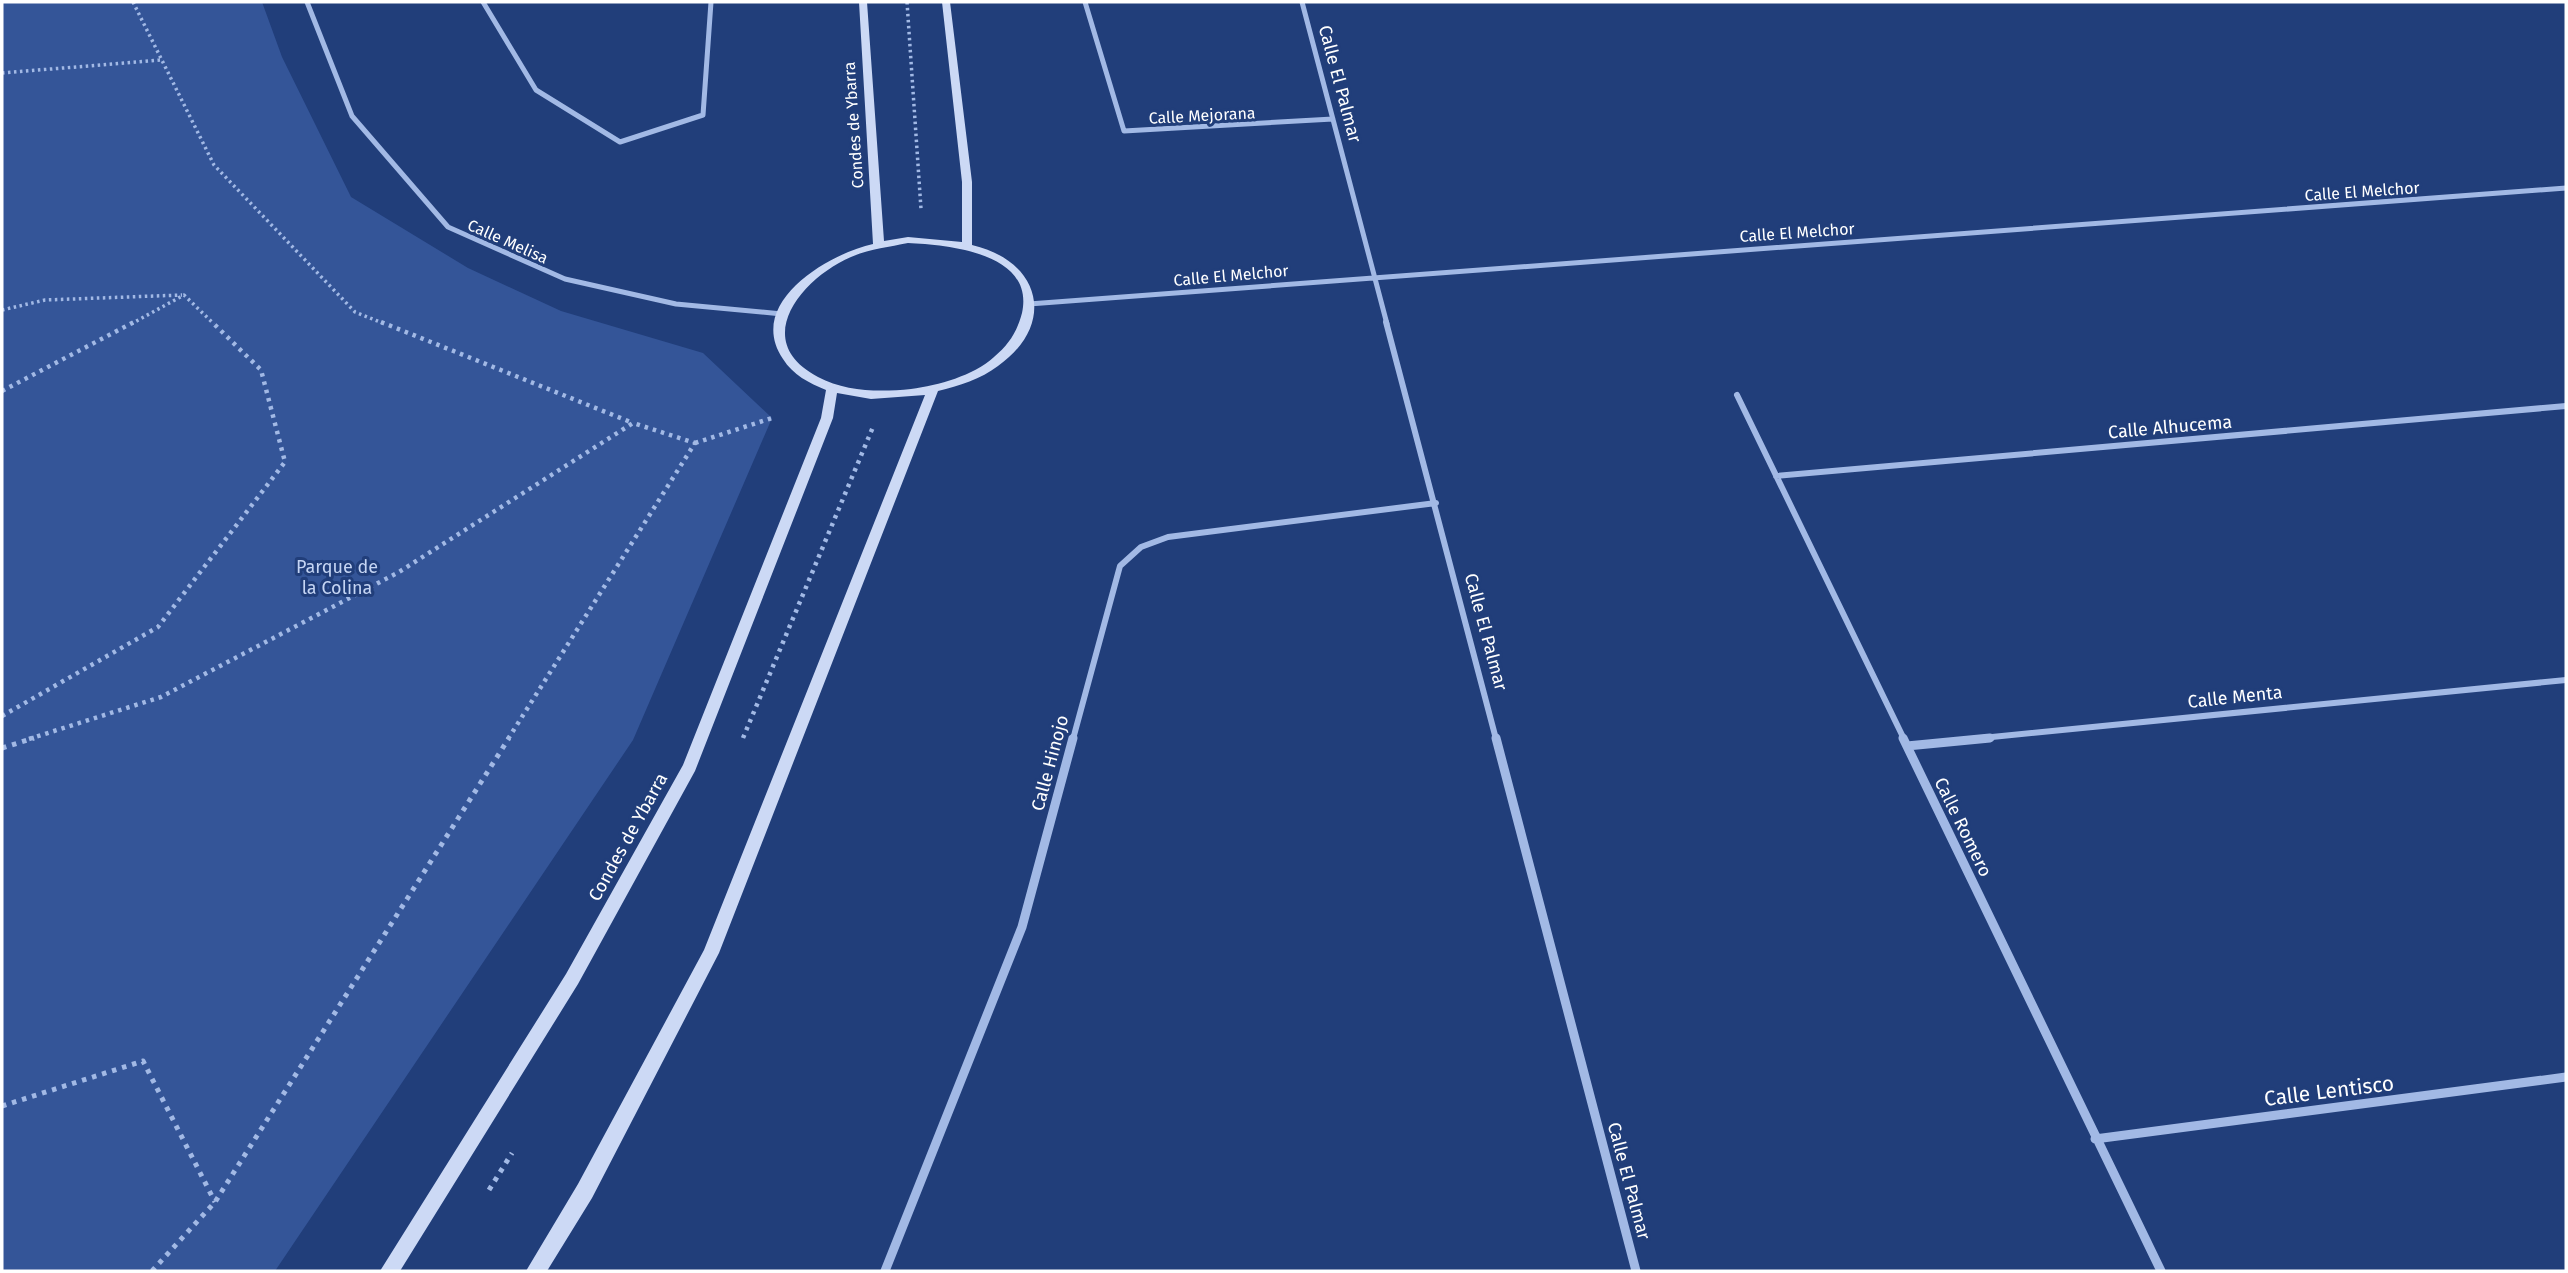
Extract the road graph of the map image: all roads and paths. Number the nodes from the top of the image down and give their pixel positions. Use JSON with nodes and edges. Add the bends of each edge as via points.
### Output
{"nodes":[{"id":1,"x":133,"y":2,"type":"edge"},
{"id":2,"x":307,"y":2,"type":"edge"},
{"id":3,"x":483,"y":2,"type":"edge"},
{"id":4,"x":711,"y":2,"type":"edge"},
{"id":5,"x":863,"y":2,"type":"edge"},
{"id":6,"x":946,"y":2,"type":"edge"},
{"id":7,"x":1085,"y":2,"type":"edge"},
{"id":8,"x":1302,"y":2,"type":"edge"},
{"id":9,"x":162,"y":60,"type":"junction"},
{"id":10,"x":2,"y":73,"type":"edge"},
{"id":11,"x":1333,"y":119,"type":"junction"},
{"id":12,"x":2566,"y":188,"type":"edge"},
{"id":13,"x":967,"y":244,"type":"junction"},
{"id":14,"x":879,"y":245,"type":"junction"},
{"id":15,"x":1375,"y":276,"type":"junction"},
{"id":16,"x":184,"y":295,"type":"junction"},
{"id":17,"x":1029,"y":304,"type":"junction"},
{"id":18,"x":2,"y":310,"type":"edge"},
{"id":19,"x":782,"y":314,"type":"junction"},
{"id":20,"x":832,"y":389,"type":"junction"},
{"id":21,"x":933,"y":390,"type":"junction"},
{"id":22,"x":2,"y":391,"type":"edge"},
{"id":23,"x":1737,"y":395,"type":"dead end"},
{"id":24,"x":2566,"y":406,"type":"edge"},
{"id":25,"x":772,"y":418,"type":"dead end"},
{"id":26,"x":634,"y":423,"type":"junction"},
{"id":27,"x":695,"y":443,"type":"junction"},
{"id":28,"x":1776,"y":476,"type":"junction"},
{"id":29,"x":1436,"y":503,"type":"junction"},
{"id":30,"x":2566,"y":680,"type":"edge"},
{"id":31,"x":2,"y":716,"type":"edge"},
{"id":32,"x":1907,"y":746,"type":"junction"},
{"id":33,"x":2,"y":748,"type":"edge"},
{"id":34,"x":2566,"y":1077,"type":"edge"},
{"id":35,"x":2,"y":1106,"type":"edge"},
{"id":36,"x":2095,"y":1139,"type":"junction"},
{"id":37,"x":215,"y":1202,"type":"junction"},
{"id":38,"x":152,"y":1271,"type":"edge"},
{"id":39,"x":389,"y":1271,"type":"edge"},
{"id":40,"x":536,"y":1271,"type":"edge"},
{"id":41,"x":885,"y":1271,"type":"edge"},
{"id":42,"x":1636,"y":1271,"type":"edge"},
{"id":43,"x":2161,"y":1271,"type":"edge"}],
"edges":[{"from":1,"to":9,"type":"path"},
{"from":2,"to":19,"type":"street","name":"Calle Melisa","via":[[352,116],[448,227],[565,279],[676,304]]},
{"from":3,"to":4,"type":"street","via":[[537,90],[620,142],[704,115]]},
{"from":5,"to":14,"type":"main road","name":"Condes de Ybarra"},
{"from":6,"to":13,"type":"main road","via":[[967,182]]},
{"from":7,"to":11,"type":"street","name":"Calle Mejorana","via":[[1124,131]]},
{"from":8,"to":11,"type":"street","name":"Calle El Palmar"},
{"from":9,"to":10,"type":"path"},
{"from":9,"to":26,"type":"path","via":[[214,165],[355,312]]},
{"from":11,"to":15,"type":"street","name":"Calle El Palmar"},
{"from":12,"to":15,"type":"street","name":"Calle El Melchor"},
{"from":13,"to":14,"type":"main road","via":[[908,240]]},
{"from":13,"to":17,"type":"main road","via":[[1012,267],[1025,284]]},
{"from":14,"to":19,"type":"main road","via":[[817,272],[795,292]]},
{"from":15,"to":17,"type":"street","name":"Calle El Melchor"},
{"from":15,"to":29,"type":"street","name":"Calle El Palmar"},
{"from":16,"to":18,"type":"path","via":[[45,300]]},
{"from":16,"to":22,"type":"path"},
{"from":16,"to":31,"type":"path","via":[[261,370],[285,462],[158,627]]},
{"from":17,"to":21,"type":"main road","via":[[1023,330],[1004,355],[972,376]]},
{"from":19,"to":20,"type":"main road","via":[[783,349],[793,365]]},
{"from":20,"to":21,"type":"main road","via":[[898,396]]},
{"from":20,"to":39,"type":"main road","name":"Condes de Ybarra","via":[[827,418],[690,767],[572,979]]},
{"from":21,"to":40,"type":"main road","via":[[711,953],[586,1191]]},
{"from":23,"to":28,"type":"street","name":"Calle Romero"},
{"from":24,"to":28,"type":"street","name":"Calle Alhucema"},
{"from":25,"to":27,"type":"path"},
{"from":26,"to":27,"type":"path"},
{"from":26,"to":33,"type":"path","via":[[399,572],[161,697]]},
{"from":27,"to":37,"type":"path"},
{"from":28,"to":32,"type":"street","name":"Calle Romero"},
{"from":29,"to":41,"type":"street","name":"Calle Hinojo","via":[[1168,537],[1129,553],[1120,566],[1022,927]]},
{"from":29,"to":42,"type":"street","name":"Calle El Palmar"},
{"from":30,"to":32,"type":"street","name":"Calle Menta"},
{"from":32,"to":36,"type":"street","name":"Calle Romero"},
{"from":34,"to":36,"type":"street","name":"Calle Lentisco"},
{"from":35,"to":37,"type":"path","via":[[143,1061]]},
{"from":36,"to":43,"type":"street","name":"Calle Romero"},
{"from":37,"to":38,"type":"path"}]}
